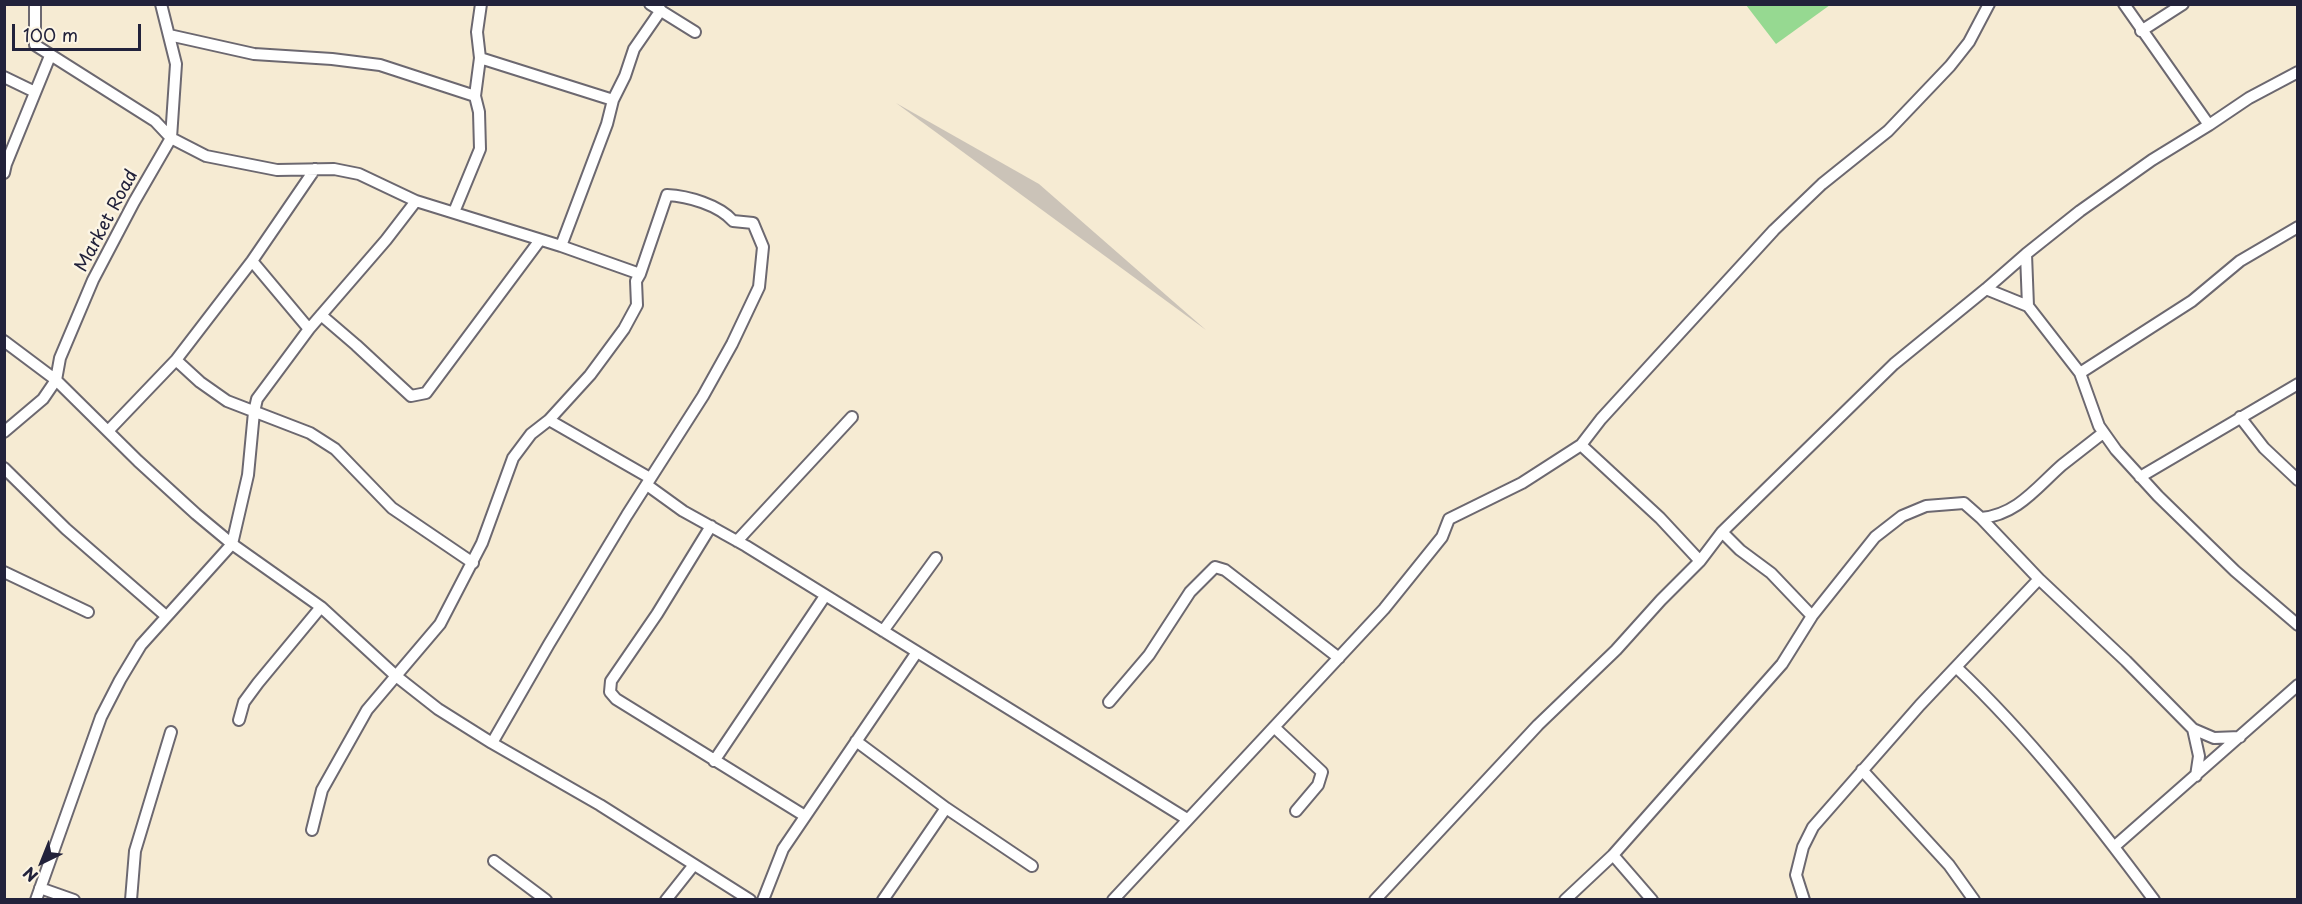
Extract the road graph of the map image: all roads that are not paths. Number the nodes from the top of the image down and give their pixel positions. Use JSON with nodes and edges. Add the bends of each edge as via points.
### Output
{"nodes":[{"id":1,"x":35,"y":4,"type":"edge"},
{"id":2,"x":162,"y":4,"type":"edge"},
{"id":3,"x":481,"y":4,"type":"edge"},
{"id":4,"x":650,"y":4,"type":"edge"},
{"id":5,"x":1989,"y":4,"type":"edge"},
{"id":6,"x":2124,"y":4,"type":"edge"},
{"id":7,"x":2183,"y":4,"type":"edge"},
{"id":8,"x":661,"y":10,"type":"junction"},
{"id":9,"x":2141,"y":31,"type":"junction"},
{"id":10,"x":695,"y":32,"type":"dead end"},
{"id":11,"x":169,"y":35,"type":"junction"},
{"id":12,"x":50,"y":56,"type":"junction"},
{"id":13,"x":480,"y":58,"type":"junction"},
{"id":14,"x":2298,"y":72,"type":"edge"},
{"id":15,"x":4,"y":77,"type":"edge"},
{"id":16,"x":35,"y":92,"type":"junction"},
{"id":17,"x":475,"y":96,"type":"junction"},
{"id":18,"x":613,"y":100,"type":"junction"},
{"id":19,"x":2209,"y":125,"type":"junction"},
{"id":20,"x":171,"y":138,"type":"junction"},
{"id":21,"x":315,"y":169,"type":"junction"},
{"id":22,"x":4,"y":173,"type":"edge"},
{"id":23,"x":416,"y":201,"type":"junction"},
{"id":24,"x":454,"y":212,"type":"junction"},
{"id":25,"x":2298,"y":227,"type":"edge"},
{"id":26,"x":540,"y":240,"type":"junction"},
{"id":27,"x":561,"y":246,"type":"junction"},
{"id":28,"x":2026,"y":254,"type":"junction"},
{"id":29,"x":252,"y":261,"type":"junction"},
{"id":30,"x":640,"y":274,"type":"junction"},
{"id":31,"x":1986,"y":289,"type":"junction"},
{"id":32,"x":2028,"y":306,"type":"junction"},
{"id":33,"x":321,"y":315,"type":"junction"},
{"id":34,"x":309,"y":329,"type":"junction"},
{"id":35,"x":4,"y":341,"type":"edge"},
{"id":36,"x":176,"y":360,"type":"junction"},
{"id":37,"x":2080,"y":373,"type":"junction"},
{"id":38,"x":56,"y":380,"type":"junction"},
{"id":39,"x":2298,"y":384,"type":"edge"},
{"id":40,"x":254,"y":412,"type":"junction"},
{"id":41,"x":852,"y":417,"type":"dead end"},
{"id":42,"x":2240,"y":417,"type":"junction"},
{"id":43,"x":549,"y":420,"type":"junction"},
{"id":44,"x":109,"y":430,"type":"junction"},
{"id":45,"x":4,"y":432,"type":"edge"},
{"id":46,"x":2103,"y":433,"type":"junction"},
{"id":47,"x":1581,"y":445,"type":"junction"},
{"id":48,"x":4,"y":468,"type":"edge"},
{"id":49,"x":2140,"y":477,"type":"junction"},
{"id":50,"x":2298,"y":480,"type":"edge"},
{"id":51,"x":648,"y":481,"type":"junction"},
{"id":52,"x":1981,"y":518,"type":"junction"},
{"id":53,"x":711,"y":526,"type":"junction"},
{"id":54,"x":1722,"y":532,"type":"junction"},
{"id":55,"x":737,"y":542,"type":"junction"},
{"id":56,"x":232,"y":544,"type":"junction"},
{"id":57,"x":936,"y":558,"type":"dead end"},
{"id":58,"x":1700,"y":561,"type":"junction"},
{"id":59,"x":472,"y":563,"type":"junction"},
{"id":60,"x":4,"y":572,"type":"edge"},
{"id":61,"x":2039,"y":579,"type":"junction"},
{"id":62,"x":825,"y":596,"type":"junction"},
{"id":63,"x":321,"y":607,"type":"junction"},
{"id":64,"x":88,"y":612,"type":"dead end"},
{"id":65,"x":166,"y":616,"type":"junction"},
{"id":66,"x":1812,"y":616,"type":"junction"},
{"id":67,"x":2298,"y":625,"type":"edge"},
{"id":68,"x":882,"y":631,"type":"junction"},
{"id":69,"x":917,"y":652,"type":"junction"},
{"id":70,"x":1340,"y":658,"type":"junction"},
{"id":71,"x":1956,"y":667,"type":"junction"},
{"id":72,"x":396,"y":676,"type":"junction"},
{"id":73,"x":2298,"y":685,"type":"edge"},
{"id":74,"x":1108,"y":702,"type":"dead end"},
{"id":75,"x":239,"y":720,"type":"dead end"},
{"id":76,"x":1274,"y":728,"type":"junction"},
{"id":77,"x":2193,"y":729,"type":"junction"},
{"id":78,"x":171,"y":732,"type":"dead end"},
{"id":79,"x":2240,"y":737,"type":"junction"},
{"id":80,"x":856,"y":741,"type":"junction"},
{"id":81,"x":492,"y":743,"type":"junction"},
{"id":82,"x":714,"y":761,"type":"junction"},
{"id":83,"x":1862,"y":770,"type":"junction"},
{"id":84,"x":2196,"y":776,"type":"junction"},
{"id":85,"x":946,"y":808,"type":"junction"},
{"id":86,"x":1296,"y":811,"type":"dead end"},
{"id":87,"x":805,"y":816,"type":"junction"},
{"id":88,"x":1187,"y":819,"type":"junction"},
{"id":89,"x":312,"y":830,"type":"dead end"},
{"id":90,"x":2115,"y":846,"type":"junction"},
{"id":91,"x":1613,"y":855,"type":"junction"},
{"id":92,"x":494,"y":861,"type":"dead end"},
{"id":93,"x":693,"y":866,"type":"junction"},
{"id":94,"x":1032,"y":866,"type":"dead end"},
{"id":95,"x":39,"y":888,"type":"junction"},
{"id":96,"x":885,"y":899,"type":"edge"},
{"id":97,"x":36,"y":900,"type":"edge"},
{"id":98,"x":74,"y":900,"type":"edge"},
{"id":99,"x":131,"y":900,"type":"edge"},
{"id":100,"x":546,"y":900,"type":"edge"},
{"id":101,"x":666,"y":900,"type":"edge"},
{"id":102,"x":750,"y":900,"type":"edge"},
{"id":103,"x":762,"y":900,"type":"edge"},
{"id":104,"x":1113,"y":900,"type":"edge"},
{"id":105,"x":1375,"y":900,"type":"edge"},
{"id":106,"x":1565,"y":900,"type":"edge"},
{"id":107,"x":1652,"y":900,"type":"edge"},
{"id":108,"x":1804,"y":900,"type":"edge"},
{"id":109,"x":1974,"y":900,"type":"edge"},
{"id":110,"x":2154,"y":900,"type":"edge"}],
"edges":[{"from":1,"to":12,"type":"street","via":[[35,45]]},
{"from":2,"to":11,"type":"street","name":"Market Road"},
{"from":3,"to":13,"type":"street","via":[[477,32]]},
{"from":4,"to":8,"type":"street"},
{"from":5,"to":47,"type":"street","via":[[1969,42],[1950,66],[1888,131],[1822,184],[1774,230],[1601,418]]},
{"from":6,"to":9,"type":"street"},
{"from":7,"to":9,"type":"street"},
{"from":8,"to":10,"type":"street"},
{"from":8,"to":18,"type":"street","via":[[634,49]]},
{"from":9,"to":19,"type":"street"},
{"from":11,"to":17,"type":"street","via":[[254,54],[380,65]]},
{"from":11,"to":20,"type":"street","name":"Market Road","via":[[176,64]]},
{"from":12,"to":16,"type":"street"},
{"from":12,"to":20,"type":"street","via":[[155,121]]},
{"from":13,"to":17,"type":"street"},
{"from":13,"to":18,"type":"street"},
{"from":14,"to":19,"type":"street"},
{"from":15,"to":16,"type":"street"},
{"from":16,"to":22,"type":"street"},
{"from":17,"to":24,"type":"street","via":[[480,149]]},
{"from":18,"to":27,"type":"street"},
{"from":19,"to":28,"type":"street","via":[[2126,178]]},
{"from":20,"to":21,"type":"street","via":[[206,156],[246,165],[277,170]]},
{"from":20,"to":38,"type":"street","name":"Market Road","via":[[93,280],[60,358]]},
{"from":21,"to":23,"type":"street","via":[[359,174]]},
{"from":21,"to":29,"type":"street"},
{"from":23,"to":24,"type":"street"},
{"from":23,"to":33,"type":"street"},
{"from":24,"to":26,"type":"street"},
{"from":25,"to":37,"type":"street","via":[[2240,261],[2192,301]]},
{"from":26,"to":27,"type":"street"},
{"from":26,"to":33,"type":"street","via":[[426,393],[418,396],[411,396]]},
{"from":27,"to":30,"type":"street"},
{"from":28,"to":31,"type":"street"},
{"from":28,"to":32,"type":"street"},
{"from":29,"to":34,"type":"street"},
{"from":29,"to":36,"type":"street"},
{"from":30,"to":43,"type":"street","via":[[636,281],[637,305],[624,330]]},
{"from":30,"to":51,"type":"street","via":[[667,195],[710,207],[733,221],[753,223],[763,247],[759,287],[732,344]]},
{"from":31,"to":32,"type":"street"},
{"from":31,"to":54,"type":"street","via":[[1894,364]]},
{"from":32,"to":37,"type":"street"},
{"from":33,"to":34,"type":"street"},
{"from":34,"to":40,"type":"street","via":[[257,399]]},
{"from":35,"to":38,"type":"street"},
{"from":36,"to":40,"type":"street","via":[[227,401]]},
{"from":36,"to":44,"type":"street"},
{"from":37,"to":46,"type":"street"},
{"from":38,"to":44,"type":"street"},
{"from":38,"to":45,"type":"street","name":"Market Road","via":[[43,399]]},
{"from":39,"to":42,"type":"street"},
{"from":40,"to":56,"type":"street","via":[[248,475]]},
{"from":40,"to":59,"type":"street","via":[[310,433],[334,449],[392,508]]},
{"from":41,"to":55,"type":"street"},
{"from":42,"to":49,"type":"street"},
{"from":42,"to":50,"type":"street","via":[[2264,448]]},
{"from":43,"to":51,"type":"street"},
{"from":43,"to":59,"type":"street","via":[[531,434],[513,458]]},
{"from":44,"to":56,"type":"street","via":[[138,462]]},
{"from":46,"to":49,"type":"street"},
{"from":46,"to":52,"type":"street","via":[[2016,507],[1995,517]]},
{"from":47,"to":58,"type":"street"},
{"from":47,"to":70,"type":"street","via":[[1522,483],[1449,519],[1442,537],[1423,563]]},
{"from":48,"to":65,"type":"street","via":[[66,530]]},
{"from":49,"to":67,"type":"street","via":[[2235,571]]},
{"from":51,"to":53,"type":"street","via":[[683,511]]},
{"from":51,"to":81,"type":"street"},
{"from":52,"to":61,"type":"street"},
{"from":52,"to":66,"type":"street","via":[[1964,503],[1926,506],[1902,516],[1875,537]]},
{"from":53,"to":55,"type":"street"},
{"from":53,"to":82,"type":"street","via":[[611,681],[610,692]]},
{"from":54,"to":58,"type":"street"},
{"from":54,"to":66,"type":"street","via":[[1771,573]]},
{"from":55,"to":62,"type":"street"},
{"from":56,"to":63,"type":"street"},
{"from":56,"to":65,"type":"street"},
{"from":57,"to":68,"type":"street"},
{"from":58,"to":105,"type":"street","via":[[1538,725]]},
{"from":59,"to":72,"type":"street","via":[[440,624]]},
{"from":60,"to":64,"type":"street"},
{"from":61,"to":71,"type":"street"},
{"from":61,"to":77,"type":"street"},
{"from":62,"to":68,"type":"street"},
{"from":62,"to":82,"type":"street"},
{"from":63,"to":72,"type":"street"},
{"from":63,"to":75,"type":"street","via":[[244,702]]},
{"from":65,"to":95,"type":"street","via":[[141,645],[101,717]]},
{"from":66,"to":91,"type":"street","via":[[1782,664]]},
{"from":68,"to":69,"type":"street"},
{"from":69,"to":80,"type":"street"},
{"from":69,"to":88,"type":"street"},
{"from":70,"to":74,"type":"street","via":[[1225,570],[1215,567],[1190,592],[1149,654]]},
{"from":70,"to":76,"type":"street"},
{"from":71,"to":83,"type":"street"},
{"from":71,"to":90,"type":"street","via":[[1992,701]]},
{"from":72,"to":81,"type":"street","via":[[438,709]]},
{"from":72,"to":89,"type":"street","via":[[367,710],[332,770],[322,790]]},
{"from":73,"to":79,"type":"street"},
{"from":76,"to":86,"type":"street","via":[[1322,772],[1318,785]]},
{"from":76,"to":88,"type":"street"},
{"from":77,"to":79,"type":"street","via":[[2214,738]]},
{"from":77,"to":84,"type":"street","via":[[2199,756]]},
{"from":78,"to":99,"type":"street","via":[[135,851]]},
{"from":79,"to":84,"type":"street"},
{"from":80,"to":85,"type":"street"},
{"from":80,"to":87,"type":"street"},
{"from":81,"to":93,"type":"street","via":[[600,805]]},
{"from":82,"to":87,"type":"street"},
{"from":83,"to":108,"type":"street","via":[[1813,827],[1803,847],[1796,875]]},
{"from":83,"to":109,"type":"street","via":[[1949,865]]},
{"from":84,"to":90,"type":"street"},
{"from":85,"to":94,"type":"street"},
{"from":85,"to":96,"type":"street"},
{"from":87,"to":103,"type":"street","via":[[783,849]]},
{"from":88,"to":104,"type":"street"},
{"from":90,"to":110,"type":"street"},
{"from":91,"to":106,"type":"street"},
{"from":91,"to":107,"type":"street"},
{"from":92,"to":100,"type":"street"},
{"from":93,"to":101,"type":"street"},
{"from":93,"to":102,"type":"street"},
{"from":95,"to":97,"type":"street"},
{"from":95,"to":98,"type":"street"}]}
